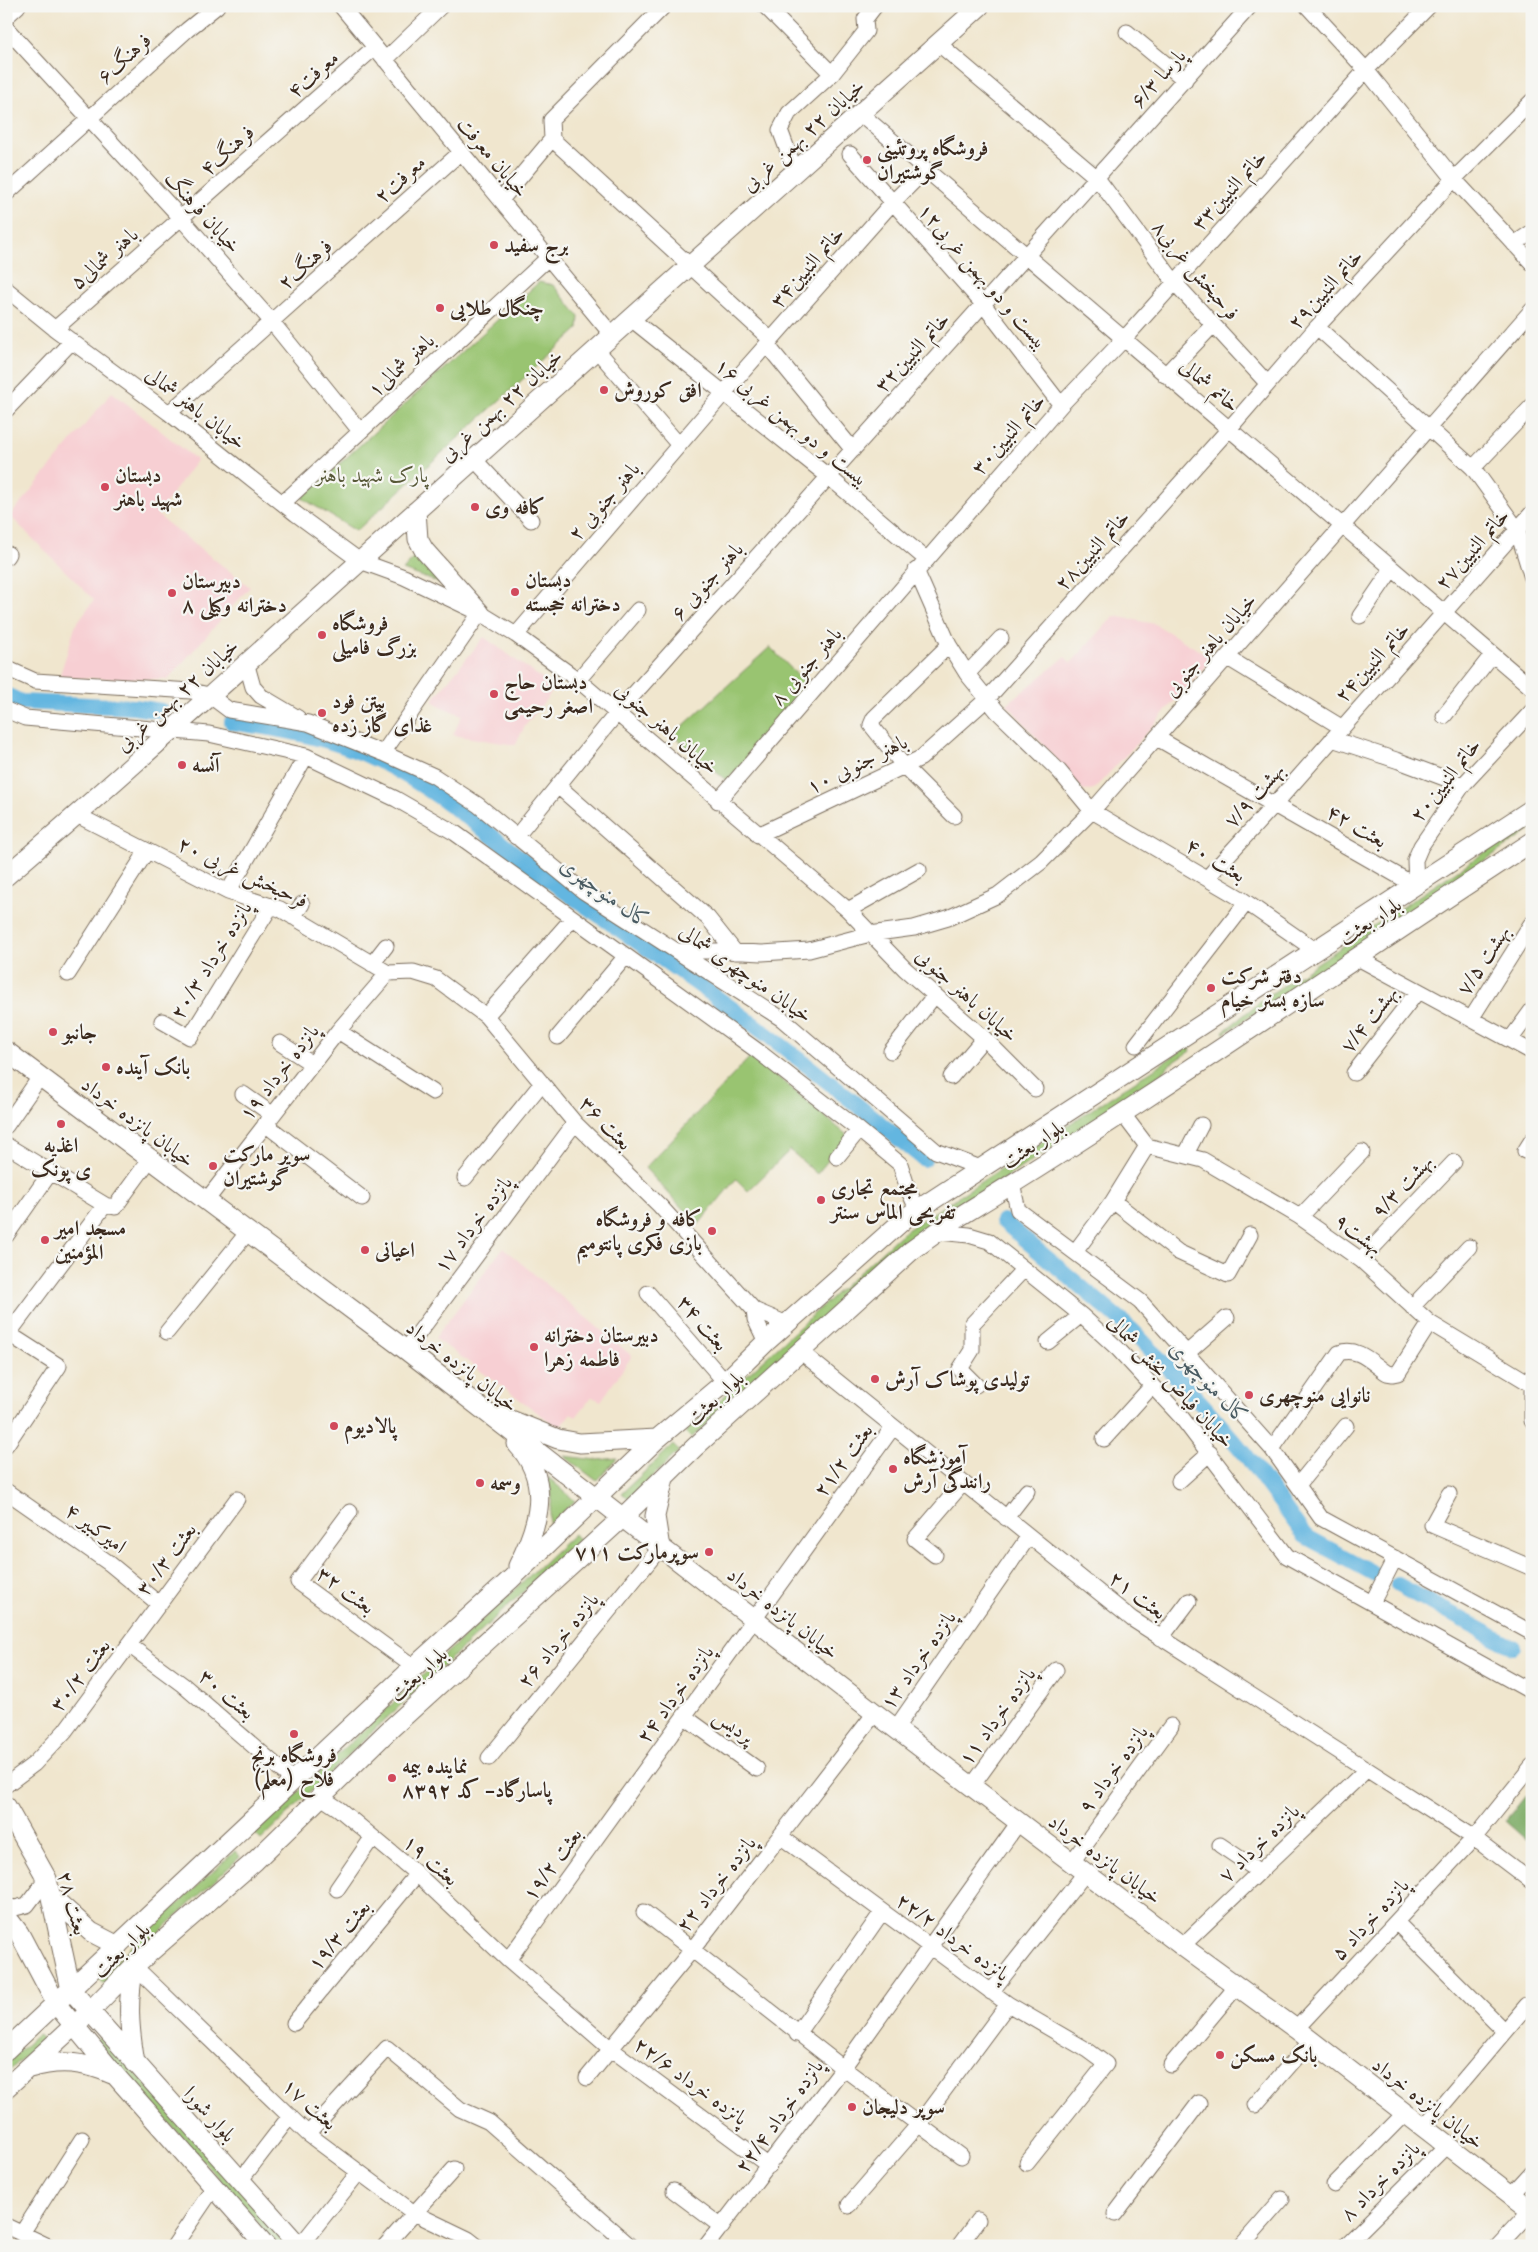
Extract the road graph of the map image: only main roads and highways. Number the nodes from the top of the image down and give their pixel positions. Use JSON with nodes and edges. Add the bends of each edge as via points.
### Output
{"nodes":[{"id":1,"x":978,"y":7,"type":"edge"},
{"id":2,"x":416,"y":511,"type":"junction"},
{"id":3,"x":480,"y":613,"type":"road end"},
{"id":4,"x":1532,"y":809,"type":"edge"},
{"id":5,"x":1532,"y":842,"type":"edge"},
{"id":6,"x":6,"y":876,"type":"edge"},
{"id":7,"x":1199,"y":1027,"type":"junction"},
{"id":8,"x":6,"y":1051,"type":"edge"},
{"id":9,"x":1216,"y":1052,"type":"junction"},
{"id":10,"x":487,"y":1413,"type":"junction"},
{"id":11,"x":674,"y":1424,"type":"junction"},
{"id":12,"x":657,"y":1440,"type":"junction"},
{"id":13,"x":695,"y":1447,"type":"junction"},
{"id":14,"x":664,"y":1478,"type":"junction"},
{"id":15,"x":596,"y":1498,"type":"junction"},
{"id":16,"x":622,"y":1518,"type":"junction"},
{"id":17,"x":660,"y":1548,"type":"junction"},
{"id":18,"x":511,"y":1579,"type":"junction"},
{"id":19,"x":6,"y":1806,"type":"edge"},
{"id":20,"x":234,"y":1839,"type":"junction"},
{"id":21,"x":255,"y":1860,"type":"junction"},
{"id":22,"x":52,"y":1898,"type":"junction"},
{"id":23,"x":6,"y":1916,"type":"edge"},
{"id":24,"x":118,"y":1946,"type":"junction"},
{"id":25,"x":134,"y":1966,"type":"junction"},
{"id":26,"x":71,"y":1990,"type":"junction"},
{"id":27,"x":57,"y":2004,"type":"junction"},
{"id":28,"x":89,"y":2012,"type":"junction"},
{"id":29,"x":75,"y":2026,"type":"junction"},
{"id":30,"x":6,"y":2050,"type":"edge"},
{"id":31,"x":136,"y":2064,"type":"junction"},
{"id":32,"x":26,"y":2069,"type":"junction"},
{"id":33,"x":115,"y":2075,"type":"junction"},
{"id":34,"x":6,"y":2088,"type":"edge"},
{"id":35,"x":1531,"y":2211,"type":"edge"},
{"id":36,"x":266,"y":2246,"type":"edge"},
{"id":37,"x":299,"y":2246,"type":"edge"}],
"edges":[{"from":1,"to":2,"type":"main road","name":"خیابان ۲۲ بهمن غربی"},
{"from":2,"to":3,"type":"main road","via":[[418,539],[424,550]]},
{"from":2,"to":6,"type":"main road","name":"خیابان ۲۲ بهمن غربی"},
{"from":4,"to":7,"type":"main road","name":"بلوار بعثت"},
{"from":5,"to":9,"type":"main road","name":"بلوار بعثت"},
{"from":7,"to":9,"type":"main road"},
{"from":7,"to":11,"type":"main road","name":"بلوار بعثت","via":[[917,1209]]},
{"from":8,"to":10,"type":"main road","name":"خیابان پانزده خرداد"},
{"from":9,"to":13,"type":"main road","name":"بلوار بعثت","via":[[957,1218],[912,1251]]},
{"from":10,"to":12,"type":"main road","via":[[580,1443]]},
{"from":10,"to":15,"type":"main road","name":"خیابان پانزده خرداد"},
{"from":10,"to":18,"type":"main road","via":[[526,1454],[536,1473],[538,1516],[531,1540]]},
{"from":11,"to":12,"type":"main road","name":"بلوار بعثت"},
{"from":11,"to":13,"type":"main road"},
{"from":12,"to":15,"type":"main road","name":"بلوار بعثت"},
{"from":13,"to":14,"type":"main road","name":"بلوار بعثت"},
{"from":14,"to":16,"type":"main road","name":"بلوار بعثت"},
{"from":14,"to":17,"type":"main road","via":[[655,1516]]},
{"from":15,"to":16,"type":"main road","name":"خیابان پانزده خرداد"},
{"from":15,"to":18,"type":"main road","name":"بلوار بعثت"},
{"from":16,"to":17,"type":"main road","name":"خیابان پانزده خرداد"},
{"from":16,"to":21,"type":"main road","name":"بلوار بعثت","via":[[387,1732]]},
{"from":17,"to":35,"type":"main road","name":"خیابان پانزده خرداد"},
{"from":18,"to":20,"type":"main road","name":"بلوار بعثت"},
{"from":19,"to":22,"type":"main road","name":"بعثت ۲۸","via":[[43,1872]]},
{"from":20,"to":21,"type":"main road"},
{"from":20,"to":24,"type":"main road","name":"بلوار بعثت"},
{"from":21,"to":25,"type":"main road","name":"بلوار بعثت"},
{"from":22,"to":24,"type":"main road","via":[[91,1932]]},
{"from":22,"to":26,"type":"main road","name":"بعثت ۲۸"},
{"from":23,"to":27,"type":"main road","via":[[19,1933]]},
{"from":24,"to":26,"type":"main road","name":"بلوار بعثت"},
{"from":25,"to":28,"type":"main road","name":"بلوار بعثت"},
{"from":25,"to":31,"type":"main road","via":[[128,2016]]},
{"from":26,"to":27,"type":"main road","name":"بلوار بعثت"},
{"from":26,"to":28,"type":"main road","name":"بعثت ۲۸"},
{"from":27,"to":29,"type":"main road"},
{"from":27,"to":30,"type":"main road","name":"بلوار بعثت"},
{"from":28,"to":29,"type":"main road","name":"بلوار بعثت"},
{"from":28,"to":31,"type":"main road","name":"بلوار شورا"},
{"from":29,"to":32,"type":"main road","name":"بلوار بعثت"},
{"from":29,"to":33,"type":"main road"},
{"from":31,"to":37,"type":"main road","name":"بلوار شورا"},
{"from":32,"to":33,"type":"main road","via":[[68,2062],[93,2066]]},
{"from":32,"to":34,"type":"main road","name":"بلوار بعثت"},
{"from":33,"to":36,"type":"main road"}]}
